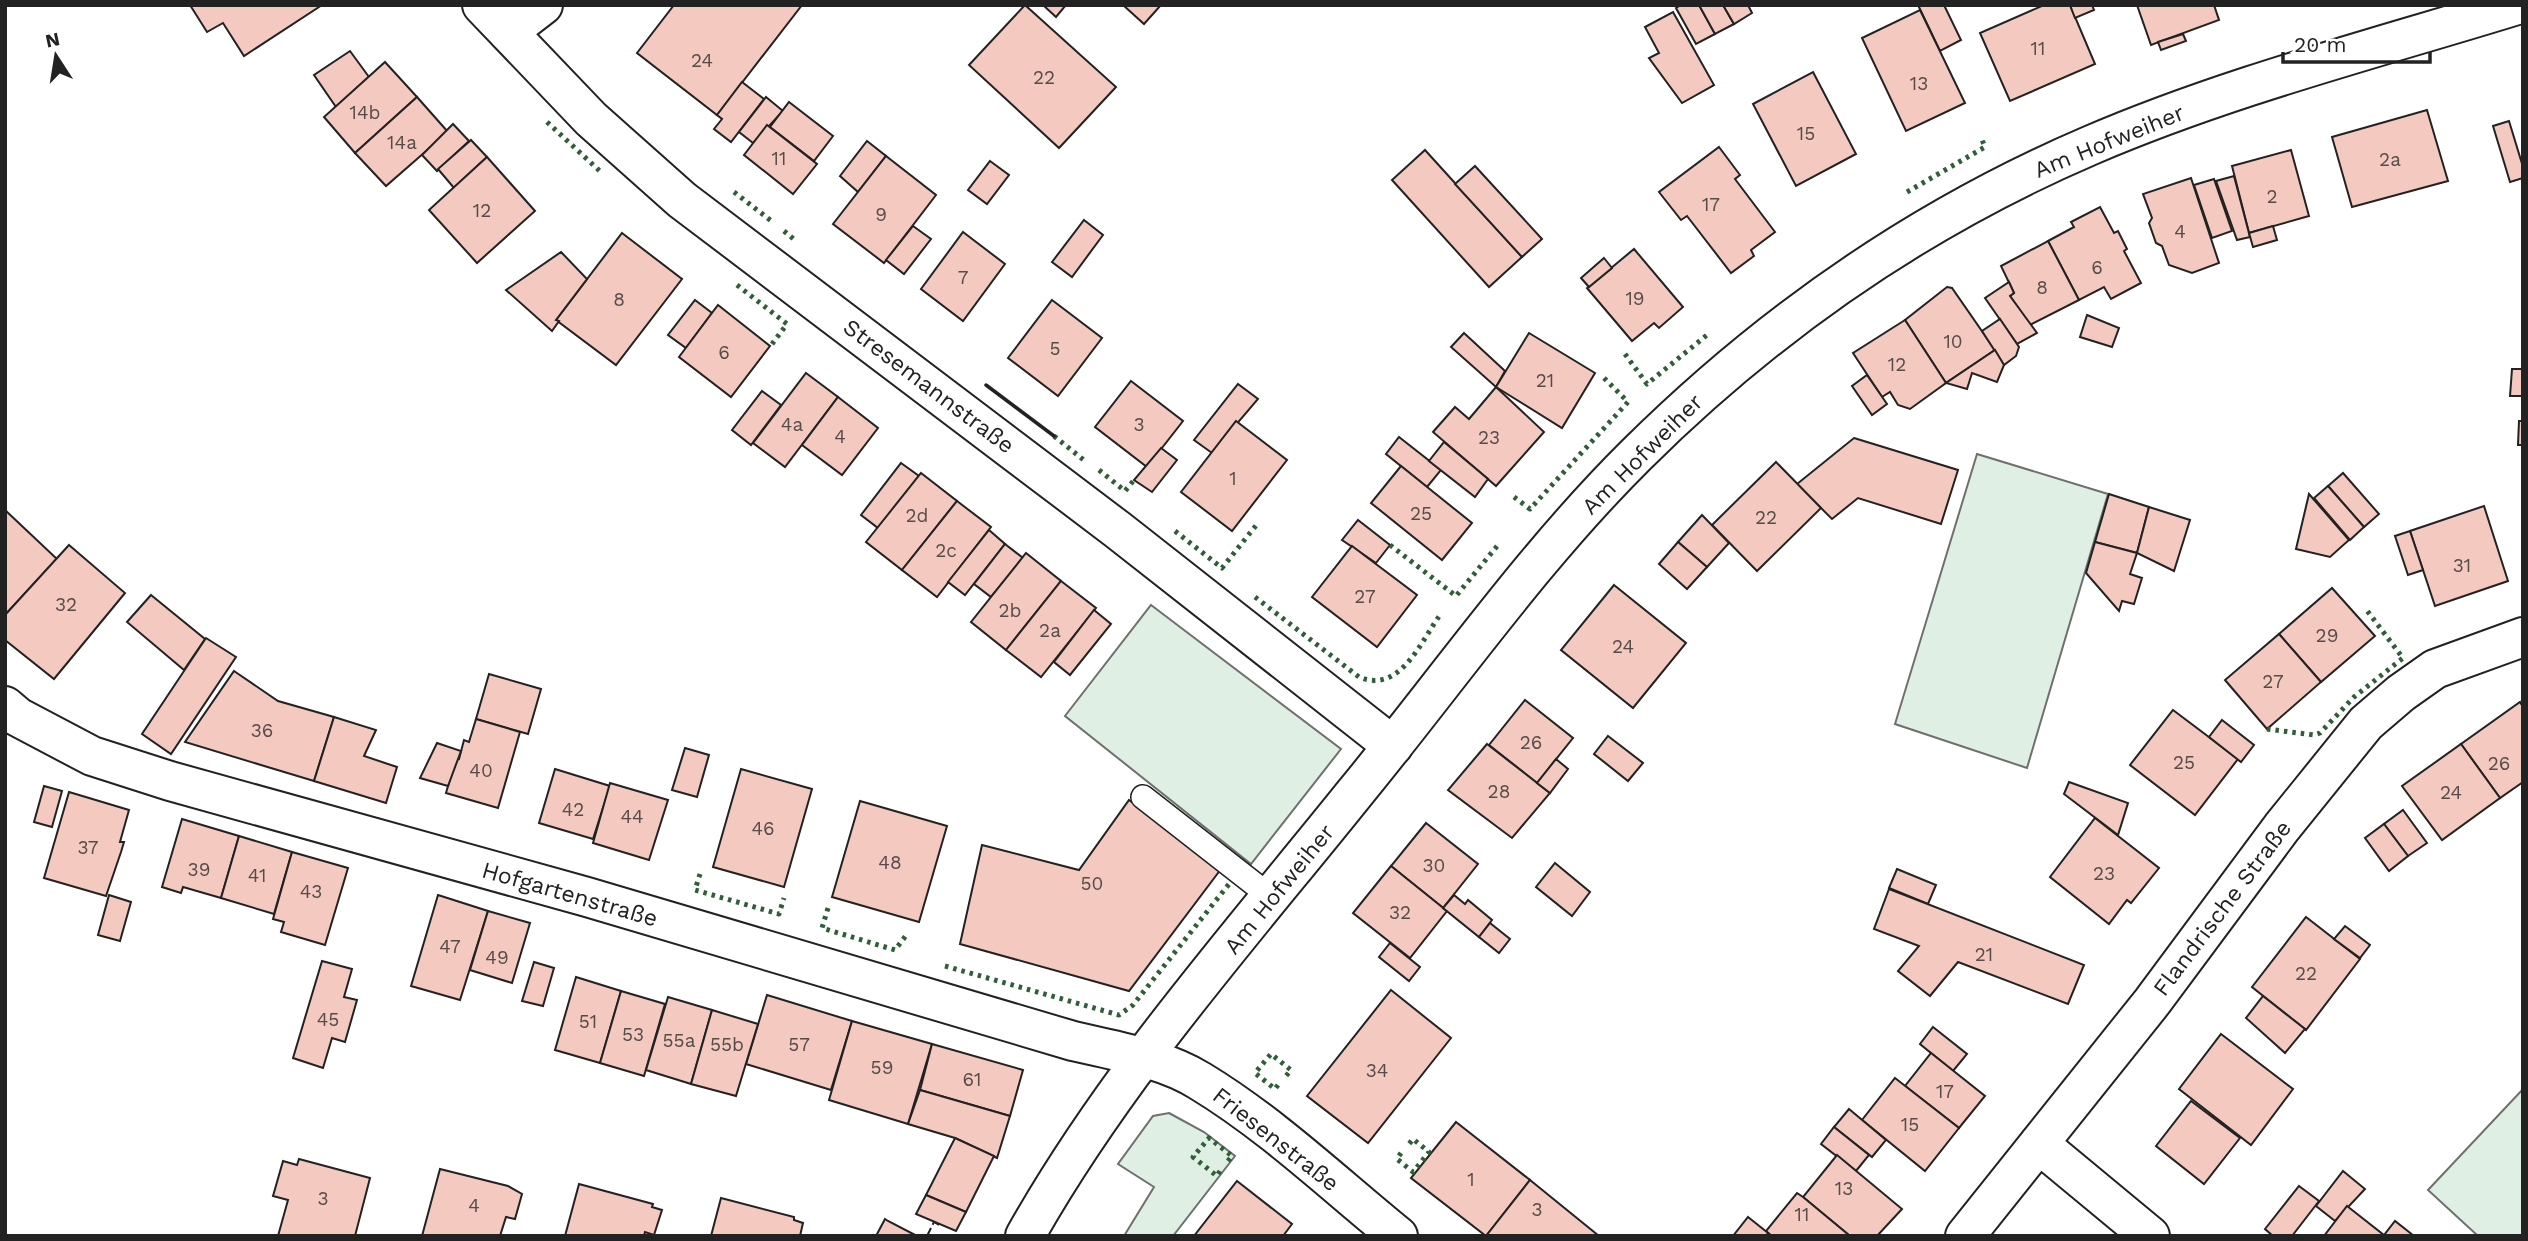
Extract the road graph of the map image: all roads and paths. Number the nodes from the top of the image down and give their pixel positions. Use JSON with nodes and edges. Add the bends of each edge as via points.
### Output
{"nodes":[{"id":1,"x":543,"y":5,"type":"edge"},
{"id":2,"x":2517,"y":5,"type":"edge"},
{"id":3,"x":495,"y":19,"type":"edge"},
{"id":4,"x":2523,"y":637,"type":"edge"},
{"id":5,"x":5,"y":706,"type":"edge"},
{"id":6,"x":1394,"y":746,"type":"junction"},
{"id":7,"x":1143,"y":797,"type":"dead end"},
{"id":8,"x":1271,"y":897,"type":"junction"},
{"id":9,"x":1144,"y":1058,"type":"junction"},
{"id":10,"x":2039,"y":1144,"type":"junction"},
{"id":11,"x":1025,"y":1236,"type":"edge"},
{"id":12,"x":1398,"y":1236,"type":"edge"},
{"id":13,"x":1965,"y":1236,"type":"edge"},
{"id":14,"x":2150,"y":1236,"type":"edge"}],
"edges":[{"from":1,"to":3,"type":"street"},
{"from":2,"to":6,"type":"street","name":"Am Hofweiher","via":[[2208,101],[2091,145],[2003,186],[1876,259],[1817,299],[1716,381],[1634,457],[1550,550]]},
{"from":3,"to":6,"type":"street","name":"Stresemannstraße","via":[[592,118],[682,200]]},
{"from":4,"to":10,"type":"street","name":"Flandrische Straße","via":[[2435,669],[2366,723]]},
{"from":5,"to":9,"type":"street","name":"Hofgartenstraße","via":[[92,756],[170,781]]},
{"from":6,"to":8,"type":"street","name":"Am Hofweiher"},
{"from":7,"to":8,"type":"lane"},
{"from":8,"to":9,"type":"street","name":"Am Hofweiher"},
{"from":9,"to":11,"type":"street","name":"Am Hofweiher","via":[[1050,1192]]},
{"from":9,"to":12,"type":"street","name":"Friesenstraße","via":[[1199,1080]]},
{"from":10,"to":13,"type":"street","name":"Flandrische Straße"},
{"from":10,"to":14,"type":"street"}]}
